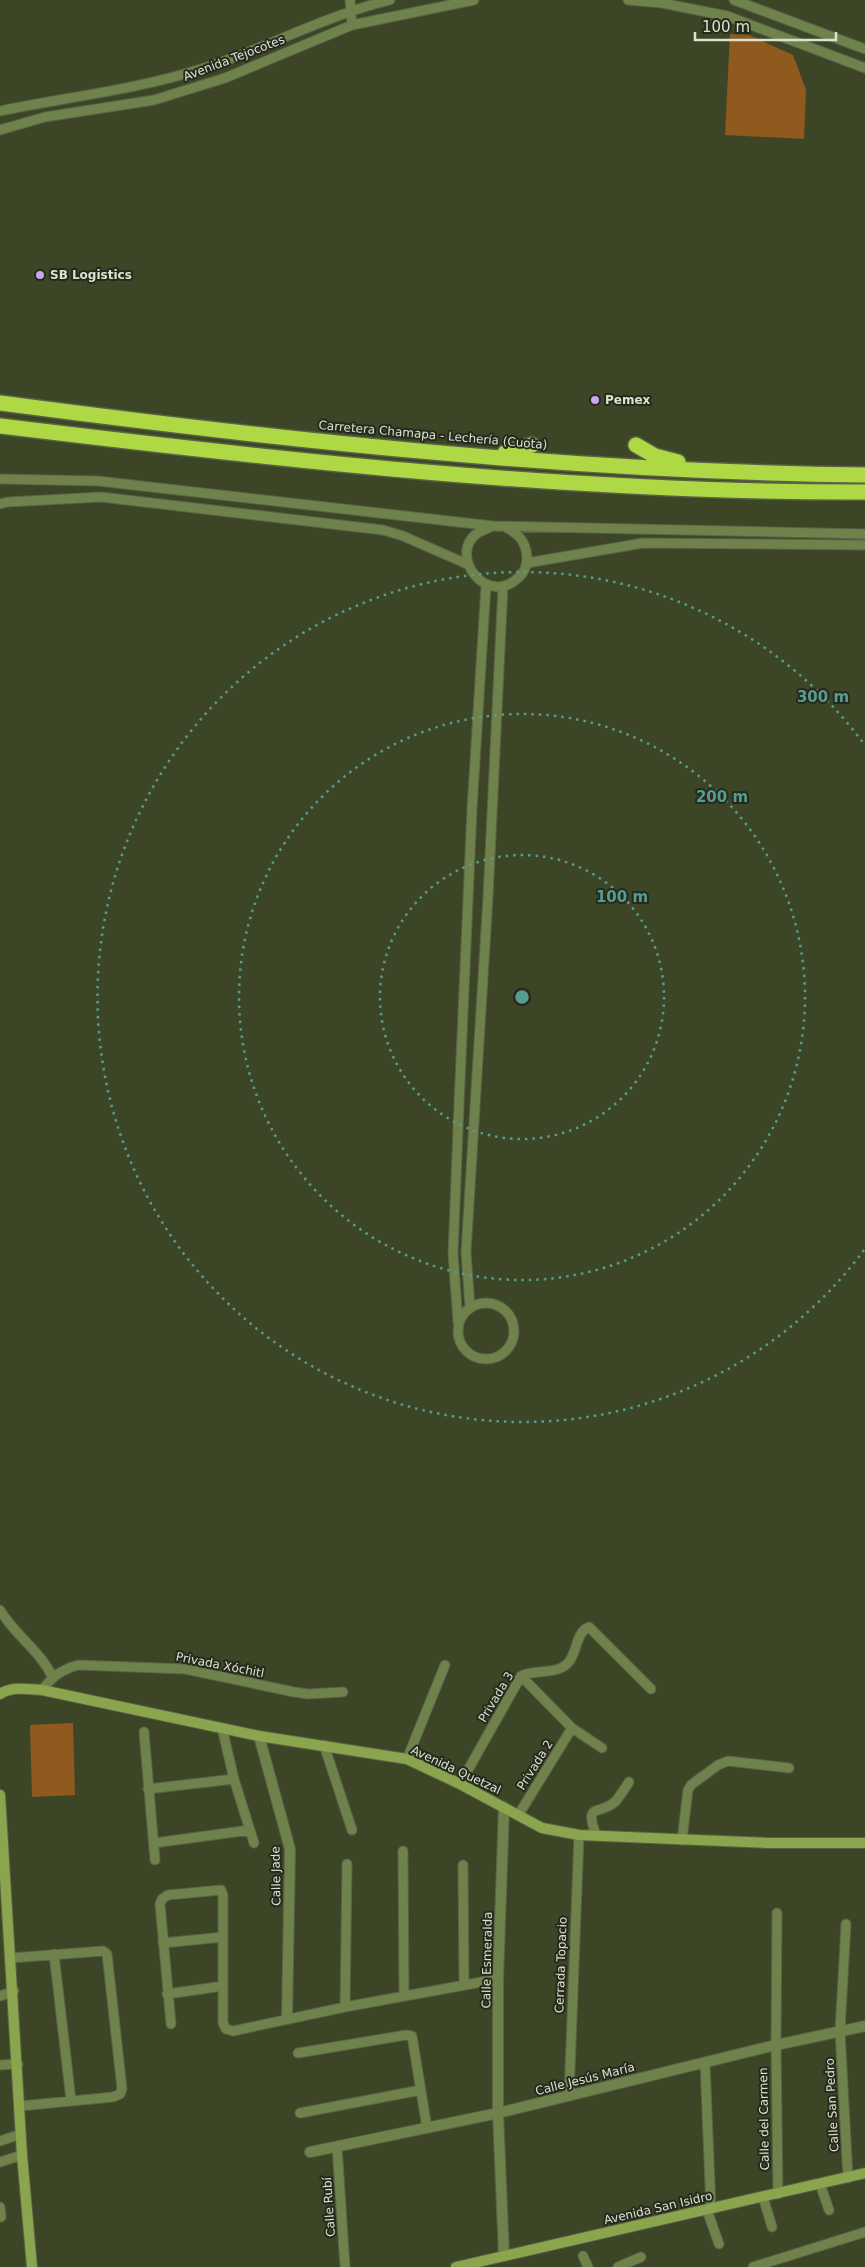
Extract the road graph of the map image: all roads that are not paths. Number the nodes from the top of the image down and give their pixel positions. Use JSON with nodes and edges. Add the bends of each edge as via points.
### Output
{"nodes":[{"id":1,"x":390,"y":0,"type":"edge"},
{"id":2,"x":474,"y":0,"type":"edge"},
{"id":3,"x":628,"y":0,"type":"edge"},
{"id":4,"x":734,"y":0,"type":"edge"},
{"id":5,"x":644,"y":1,"type":"edge"},
{"id":6,"x":351,"y":5,"type":"edge"},
{"id":7,"x":352,"y":26,"type":"junction"},
{"id":8,"x":865,"y":49,"type":"edge"},
{"id":9,"x":865,"y":68,"type":"edge"},
{"id":10,"x":0,"y":111,"type":"edge"},
{"id":11,"x":0,"y":130,"type":"edge"},
{"id":12,"x":0,"y":403,"type":"edge"},
{"id":13,"x":0,"y":426,"type":"edge"},
{"id":14,"x":532,"y":445,"type":"dead end"},
{"id":15,"x":636,"y":445,"type":"dead end"},
{"id":16,"x":465,"y":455,"type":"junction"},
{"id":17,"x":774,"y":474,"type":"junction"},
{"id":18,"x":865,"y":475,"type":"edge"},
{"id":19,"x":0,"y":479,"type":"edge"},
{"id":20,"x":865,"y":492,"type":"edge"},
{"id":21,"x":0,"y":504,"type":"edge"},
{"id":22,"x":493,"y":526,"type":"junction"},
{"id":23,"x":504,"y":526,"type":"junction"},
{"id":24,"x":865,"y":534,"type":"edge"},
{"id":25,"x":865,"y":545,"type":"edge"},
{"id":26,"x":527,"y":563,"type":"junction"},
{"id":27,"x":467,"y":564,"type":"junction"},
{"id":28,"x":486,"y":585,"type":"junction"},
{"id":29,"x":504,"y":586,"type":"junction"},
{"id":30,"x":470,"y":1307,"type":"junction"},
{"id":31,"x":458,"y":1322,"type":"junction"},
{"id":32,"x":0,"y":1610,"type":"edge"},
{"id":33,"x":446,"y":1665,"type":"dead end"},
{"id":34,"x":52,"y":1676,"type":"junction"},
{"id":35,"x":521,"y":1676,"type":"junction"},
{"id":36,"x":651,"y":1689,"type":"dead end"},
{"id":37,"x":42,"y":1690,"type":"junction"},
{"id":38,"x":2,"y":1691,"type":"edge"},
{"id":39,"x":343,"y":1692,"type":"dead end"},
{"id":40,"x":222,"y":1728,"type":"junction"},
{"id":41,"x":572,"y":1728,"type":"junction"},
{"id":42,"x":144,"y":1732,"type":"dead end"},
{"id":43,"x":259,"y":1736,"type":"junction"},
{"id":44,"x":324,"y":1745,"type":"junction"},
{"id":45,"x":602,"y":1748,"type":"dead end"},
{"id":46,"x":407,"y":1758,"type":"junction"},
{"id":47,"x":789,"y":1768,"type":"dead end"},
{"id":48,"x":234,"y":1779,"type":"junction"},
{"id":49,"x":629,"y":1782,"type":"dead end"},
{"id":50,"x":460,"y":1784,"type":"junction"},
{"id":51,"x":148,"y":1789,"type":"junction"},
{"id":52,"x":0,"y":1795,"type":"edge"},
{"id":53,"x":504,"y":1806,"type":"junction"},
{"id":54,"x":519,"y":1814,"type":"junction"},
{"id":55,"x":250,"y":1830,"type":"junction"},
{"id":56,"x":352,"y":1830,"type":"dead end"},
{"id":57,"x":579,"y":1835,"type":"junction"},
{"id":58,"x":596,"y":1835,"type":"junction"},
{"id":59,"x":682,"y":1840,"type":"junction"},
{"id":60,"x":154,"y":1843,"type":"junction"},
{"id":61,"x":254,"y":1843,"type":"dead end"},
{"id":62,"x":865,"y":1843,"type":"edge"},
{"id":63,"x":403,"y":1851,"type":"dead end"},
{"id":64,"x":155,"y":1860,"type":"dead end"},
{"id":65,"x":347,"y":1864,"type":"dead end"},
{"id":66,"x":463,"y":1865,"type":"dead end"},
{"id":67,"x":777,"y":1913,"type":"dead end"},
{"id":68,"x":846,"y":1924,"type":"dead end"},
{"id":69,"x":223,"y":1937,"type":"junction"},
{"id":70,"x":163,"y":1943,"type":"junction"},
{"id":71,"x":54,"y":1954,"type":"junction"},
{"id":72,"x":11,"y":1958,"type":"junction"},
{"id":73,"x":498,"y":1979,"type":"junction"},
{"id":74,"x":464,"y":1985,"type":"junction"},
{"id":75,"x":223,"y":1986,"type":"junction"},
{"id":76,"x":14,"y":1991,"type":"junction"},
{"id":77,"x":167,"y":1994,"type":"junction"},
{"id":78,"x":0,"y":1996,"type":"edge"},
{"id":79,"x":404,"y":1996,"type":"junction"},
{"id":80,"x":345,"y":2006,"type":"junction"},
{"id":81,"x":287,"y":2018,"type":"junction"},
{"id":82,"x":170,"y":2024,"type":"dead end"},
{"id":83,"x":865,"y":2026,"type":"edge"},
{"id":84,"x":840,"y":2031,"type":"junction"},
{"id":85,"x":776,"y":2044,"type":"junction"},
{"id":86,"x":298,"y":2054,"type":"dead end"},
{"id":87,"x":705,"y":2063,"type":"junction"},
{"id":88,"x":0,"y":2064,"type":"edge"},
{"id":89,"x":18,"y":2064,"type":"junction"},
{"id":90,"x":421,"y":2090,"type":"junction"},
{"id":91,"x":568,"y":2096,"type":"junction"},
{"id":92,"x":71,"y":2100,"type":"junction"},
{"id":93,"x":20,"y":2106,"type":"junction"},
{"id":94,"x":300,"y":2113,"type":"dead end"},
{"id":95,"x":498,"y":2113,"type":"junction"},
{"id":96,"x":427,"y":2128,"type":"junction"},
{"id":97,"x":21,"y":2134,"type":"junction"},
{"id":98,"x":0,"y":2141,"type":"edge"},
{"id":99,"x":337,"y":2146,"type":"junction"},
{"id":100,"x":310,"y":2152,"type":"dead end"},
{"id":101,"x":22,"y":2155,"type":"junction"},
{"id":102,"x":0,"y":2162,"type":"edge"},
{"id":103,"x":865,"y":2173,"type":"edge"},
{"id":104,"x":848,"y":2178,"type":"junction"},
{"id":105,"x":820,"y":2184,"type":"junction"},
{"id":106,"x":778,"y":2194,"type":"junction"},
{"id":107,"x":763,"y":2197,"type":"junction"},
{"id":108,"x":0,"y":2207,"type":"edge"},
{"id":109,"x":709,"y":2209,"type":"junction"},
{"id":110,"x":829,"y":2210,"type":"dead end"},
{"id":111,"x":1,"y":2217,"type":"dead end"},
{"id":112,"x":772,"y":2227,"type":"dead end"},
{"id":113,"x":865,"y":2232,"type":"edge"},
{"id":114,"x":719,"y":2244,"type":"dead end"},
{"id":115,"x":504,"y":2256,"type":"junction"},
{"id":116,"x":583,"y":2256,"type":"dead end"},
{"id":117,"x":641,"y":2257,"type":"dead end"},
{"id":118,"x":32,"y":2267,"type":"edge"},
{"id":119,"x":345,"y":2267,"type":"edge"},
{"id":120,"x":456,"y":2267,"type":"edge"},
{"id":121,"x":588,"y":2267,"type":"edge"},
{"id":122,"x":618,"y":2267,"type":"edge"},
{"id":123,"x":752,"y":2267,"type":"edge"}],
"edges":[{"from":1,"to":6,"type":"street","name":"Avenida Tejocotes"},
{"from":2,"to":7,"type":"street","name":"Avenida Tejocotes"},
{"from":3,"to":5,"type":"street"},
{"from":4,"to":8,"type":"street"},
{"from":5,"to":9,"type":"street","via":[[727,16]]},
{"from":6,"to":7,"type":"street"},
{"from":6,"to":10,"type":"street","name":"Avenida Tejocotes","via":[[264,46],[161,82]]},
{"from":7,"to":11,"type":"street","name":"Avenida Tejocotes","via":[[225,78],[154,100],[45,116]]},
{"from":12,"to":16,"type":"highway","name":"Carretera Chamapa - Lechería (Cuota)","via":[[178,427]]},
{"from":13,"to":20,"type":"highway","via":[[175,448],[550,483],[774,492]]},
{"from":14,"to":16,"type":"highway","via":[[506,453]]},
{"from":15,"to":17,"type":"highway","via":[[655,456],[674,461]]},
{"from":16,"to":17,"type":"highway","name":"Carretera Chamapa - Lechería (Cuota)"},
{"from":17,"to":18,"type":"highway","name":"Carretera Chamapa - Lechería (Cuota)"},
{"from":19,"to":22,"type":"street","via":[[98,481]]},
{"from":21,"to":27,"type":"street","via":[[101,497],[383,530]]},
{"from":22,"to":23,"type":"street"},
{"from":22,"to":27,"type":"street","via":[[478,533],[468,547]]},
{"from":23,"to":24,"type":"street"},
{"from":23,"to":26,"type":"street","via":[[518,534],[527,548]]},
{"from":25,"to":26,"type":"street","via":[[643,543]]},
{"from":26,"to":29,"type":"street","via":[[514,582]]},
{"from":27,"to":28,"type":"street","via":[[474,577]]},
{"from":28,"to":29,"type":"street"},
{"from":28,"to":31,"type":"street","via":[[459,1094],[453,1254]]},
{"from":29,"to":30,"type":"street","via":[[466,1252]]},
{"from":30,"to":31,"type":"street"},
{"from":30,"to":31,"type":"street","via":[[485,1302],[500,1306],[512,1317],[515,1332],[509,1348],[497,1358],[480,1359],[466,1352],[458,1338]]},
{"from":32,"to":34,"type":"street","via":[[8,1624],[45,1661]]},
{"from":33,"to":46,"type":"street"},
{"from":34,"to":37,"type":"street"},
{"from":34,"to":39,"type":"street","name":"Privada Xóchitl","via":[[78,1666],[166,1667],[308,1694]]},
{"from":35,"to":36,"type":"street","name":"Privada 3","via":[[566,1666],[573,1657],[581,1633],[589,1627]]},
{"from":35,"to":41,"type":"street"},
{"from":35,"to":50,"type":"street","name":"Privada 3"},
{"from":37,"to":38,"type":"main road","name":"Avenida Quetzal"},
{"from":37,"to":40,"type":"main road","name":"Avenida Quetzal"},
{"from":40,"to":43,"type":"main road","name":"Avenida Quetzal"},
{"from":40,"to":48,"type":"street"},
{"from":41,"to":45,"type":"street"},
{"from":41,"to":54,"type":"street","name":"Privada 2"},
{"from":42,"to":51,"type":"street"},
{"from":43,"to":44,"type":"main road","name":"Avenida Quetzal"},
{"from":43,"to":81,"type":"street","name":"Calle Jade","via":[[290,1849]]},
{"from":44,"to":46,"type":"main road","name":"Avenida Quetzal"},
{"from":44,"to":56,"type":"street"},
{"from":46,"to":50,"type":"main road","name":"Avenida Quetzal"},
{"from":47,"to":59,"type":"street","via":[[735,1761],[718,1765],[688,1790]]},
{"from":48,"to":51,"type":"street"},
{"from":48,"to":55,"type":"street"},
{"from":49,"to":58,"type":"street","via":[[616,1800],[591,1815]]},
{"from":50,"to":53,"type":"main road","name":"Avenida Quetzal"},
{"from":51,"to":60,"type":"street"},
{"from":52,"to":72,"type":"main road"},
{"from":53,"to":54,"type":"main road","name":"Avenida Quetzal"},
{"from":53,"to":73,"type":"street","name":"Calle Esmeralda"},
{"from":54,"to":57,"type":"main road","name":"Avenida Quetzal","via":[[542,1828]]},
{"from":55,"to":60,"type":"street"},
{"from":55,"to":61,"type":"street"},
{"from":57,"to":58,"type":"main road","name":"Avenida Quetzal"},
{"from":57,"to":91,"type":"street","name":"Cerrada Topacio"},
{"from":58,"to":59,"type":"main road","name":"Avenida Quetzal"},
{"from":59,"to":62,"type":"main road","name":"Avenida Quetzal"},
{"from":60,"to":64,"type":"street"},
{"from":63,"to":79,"type":"street"},
{"from":65,"to":80,"type":"street"},
{"from":66,"to":74,"type":"street"},
{"from":67,"to":85,"type":"street","name":"Calle del Carmen"},
{"from":68,"to":84,"type":"street","name":"Calle San Pedro"},
{"from":69,"to":70,"type":"street"},
{"from":69,"to":70,"type":"street","via":[[223,1895],[221,1890],[214,1889],[162,1898]]},
{"from":69,"to":75,"type":"street"},
{"from":70,"to":77,"type":"street"},
{"from":71,"to":72,"type":"street"},
{"from":71,"to":92,"type":"street"},
{"from":71,"to":92,"type":"street","via":[[104,1951],[109,1957],[122,2089],[113,2097]]},
{"from":72,"to":76,"type":"main road"},
{"from":73,"to":74,"type":"street"},
{"from":73,"to":95,"type":"street","name":"Calle Esmeralda"},
{"from":74,"to":79,"type":"street"},
{"from":75,"to":77,"type":"street"},
{"from":75,"to":81,"type":"street","via":[[223,2022],[226,2028],[233,2031]]},
{"from":76,"to":78,"type":"street"},
{"from":76,"to":89,"type":"main road"},
{"from":77,"to":82,"type":"street"},
{"from":79,"to":80,"type":"street"},
{"from":80,"to":81,"type":"street"},
{"from":83,"to":84,"type":"street","name":"Calle Jesús María"},
{"from":84,"to":85,"type":"street","name":"Calle Jesús María"},
{"from":84,"to":104,"type":"street","name":"Calle San Pedro"},
{"from":85,"to":87,"type":"street","name":"Calle Jesús María"},
{"from":85,"to":106,"type":"street","name":"Calle del Carmen"},
{"from":86,"to":90,"type":"street","via":[[412,2036]]},
{"from":87,"to":91,"type":"street","name":"Calle Jesús María"},
{"from":87,"to":109,"type":"street"},
{"from":88,"to":89,"type":"street"},
{"from":89,"to":93,"type":"main road"},
{"from":90,"to":94,"type":"street"},
{"from":90,"to":96,"type":"street"},
{"from":91,"to":95,"type":"street","name":"Calle Jesús María"},
{"from":92,"to":93,"type":"street"},
{"from":93,"to":97,"type":"main road"},
{"from":95,"to":96,"type":"street","name":"Calle Jesús María"},
{"from":95,"to":115,"type":"street","name":"Calle Esmeralda"},
{"from":96,"to":99,"type":"street","name":"Calle Jesús María"},
{"from":97,"to":98,"type":"street"},
{"from":97,"to":101,"type":"main road"},
{"from":99,"to":100,"type":"street","name":"Calle Jesús María"},
{"from":99,"to":119,"type":"street","name":"Calle Rubí"},
{"from":101,"to":102,"type":"street"},
{"from":101,"to":118,"type":"main road"},
{"from":103,"to":104,"type":"main road","name":"Avenida San Isidro"},
{"from":104,"to":105,"type":"main road","name":"Avenida San Isidro"},
{"from":105,"to":106,"type":"main road","name":"Avenida San Isidro"},
{"from":105,"to":110,"type":"street"},
{"from":106,"to":107,"type":"main road","name":"Avenida San Isidro"},
{"from":107,"to":109,"type":"main road","name":"Avenida San Isidro"},
{"from":107,"to":112,"type":"street"},
{"from":108,"to":111,"type":"street"},
{"from":109,"to":114,"type":"street"},
{"from":109,"to":115,"type":"main road","name":"Avenida San Isidro"},
{"from":113,"to":123,"type":"street"},
{"from":115,"to":120,"type":"main road","name":"Avenida San Isidro"},
{"from":116,"to":121,"type":"street"},
{"from":117,"to":122,"type":"street"}]}
